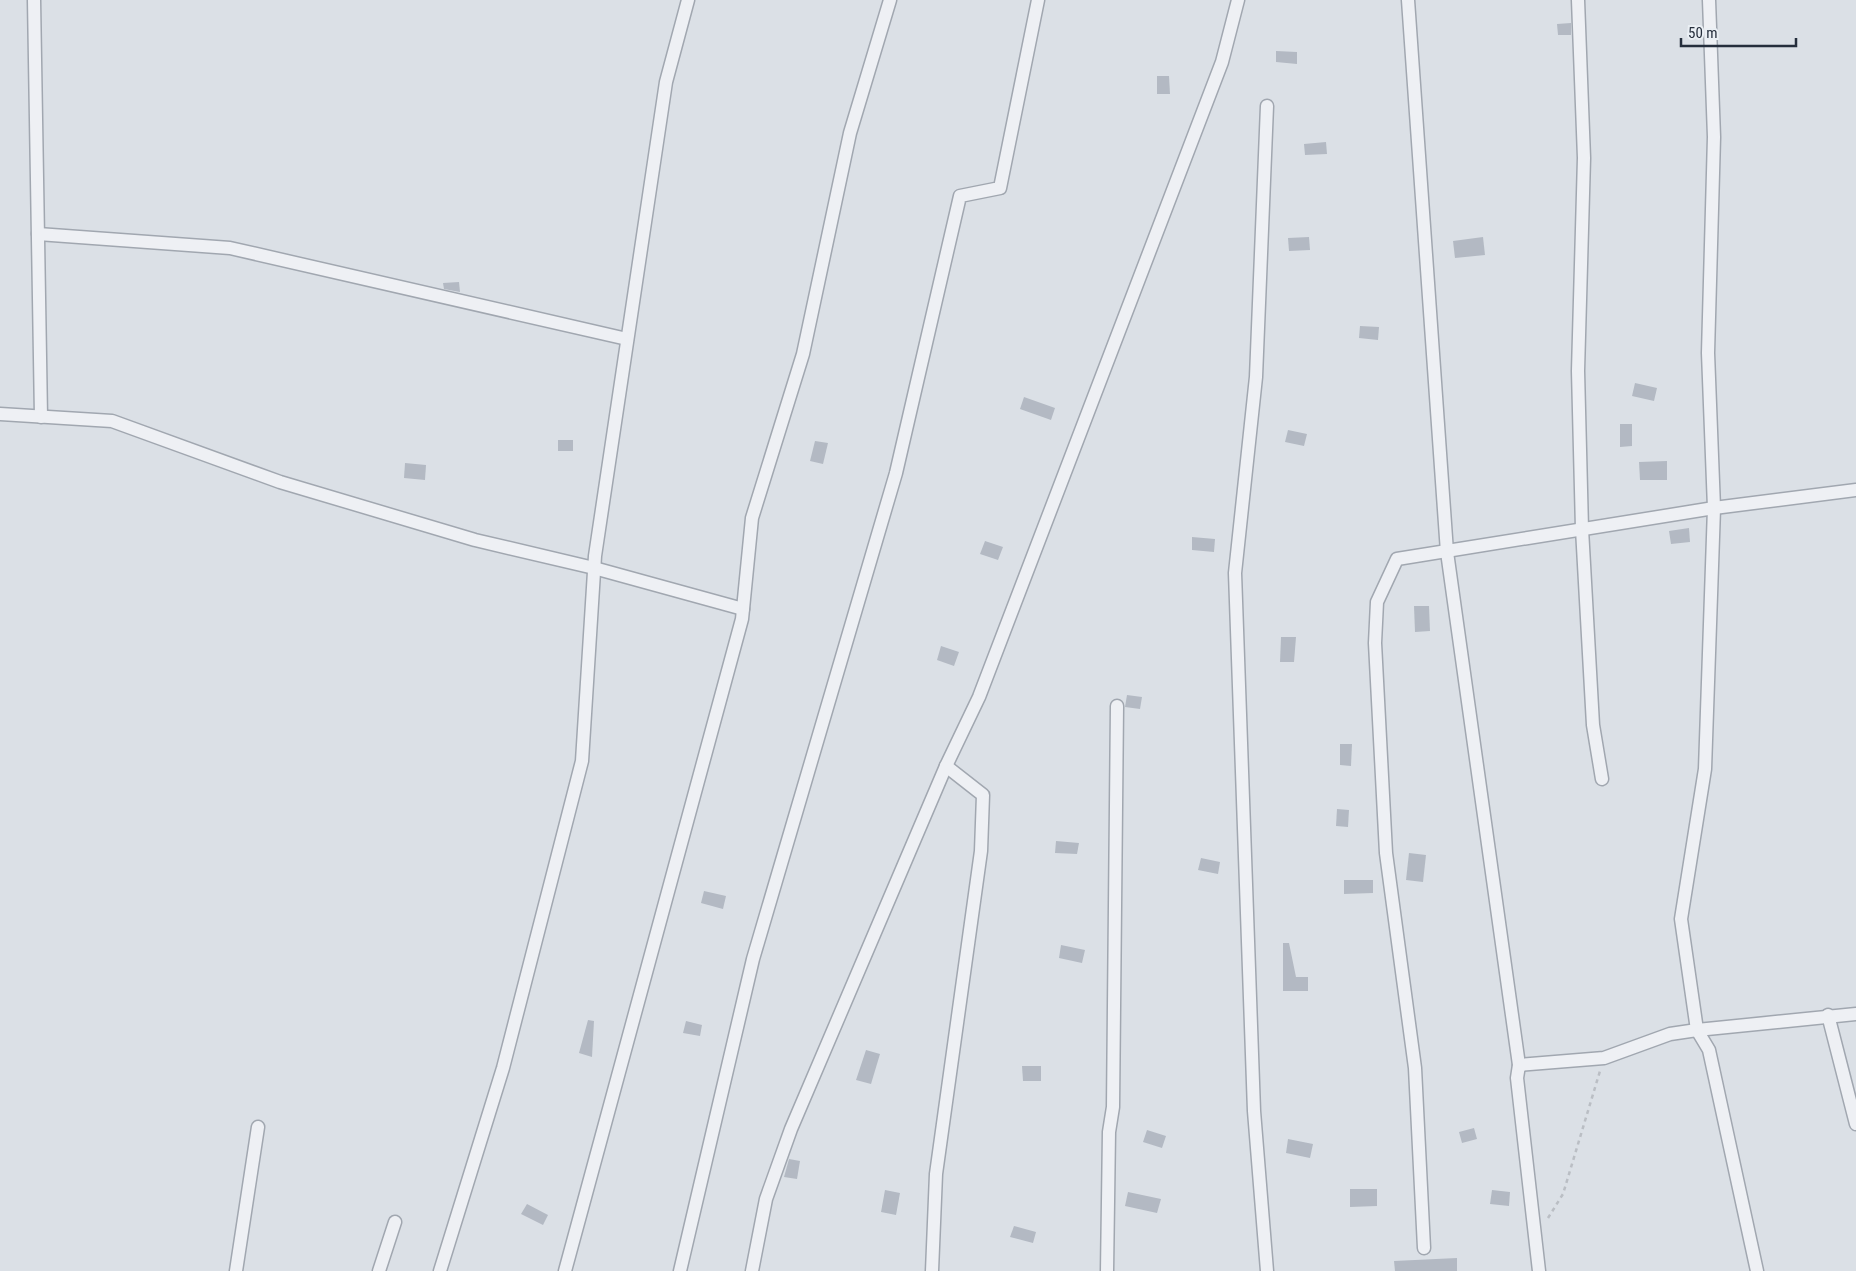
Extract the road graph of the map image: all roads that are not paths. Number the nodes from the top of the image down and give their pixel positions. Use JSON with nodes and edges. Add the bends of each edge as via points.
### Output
{"nodes":[{"id":1,"x":34,"y":0,"type":"edge"},
{"id":2,"x":688,"y":0,"type":"edge"},
{"id":3,"x":890,"y":0,"type":"edge"},
{"id":4,"x":1038,"y":0,"type":"edge"},
{"id":5,"x":1238,"y":0,"type":"edge"},
{"id":6,"x":1408,"y":0,"type":"edge"},
{"id":7,"x":1578,"y":0,"type":"edge"},
{"id":8,"x":1709,"y":0,"type":"edge"},
{"id":9,"x":1267,"y":106,"type":"dead end"},
{"id":10,"x":38,"y":234,"type":"junction"},
{"id":11,"x":627,"y":339,"type":"junction"},
{"id":12,"x":0,"y":414,"type":"edge"},
{"id":13,"x":41,"y":417,"type":"junction"},
{"id":14,"x":1856,"y":490,"type":"edge"},
{"id":15,"x":1714,"y":508,"type":"junction"},
{"id":16,"x":1582,"y":529,"type":"junction"},
{"id":17,"x":1447,"y":552,"type":"junction"},
{"id":18,"x":594,"y":568,"type":"junction"},
{"id":19,"x":743,"y":610,"type":"junction"},
{"id":20,"x":1117,"y":706,"type":"dead end"},
{"id":21,"x":946,"y":766,"type":"junction"},
{"id":22,"x":1602,"y":778,"type":"dead end"},
{"id":23,"x":1856,"y":1014,"type":"edge"},
{"id":24,"x":1828,"y":1015,"type":"junction"},
{"id":25,"x":1697,"y":1030,"type":"junction"},
{"id":26,"x":1519,"y":1065,"type":"junction"},
{"id":27,"x":1856,"y":1124,"type":"edge"},
{"id":28,"x":258,"y":1127,"type":"dead end"},
{"id":29,"x":395,"y":1222,"type":"dead end"},
{"id":30,"x":1424,"y":1248,"type":"dead end"},
{"id":31,"x":236,"y":1271,"type":"edge"},
{"id":32,"x":379,"y":1271,"type":"edge"},
{"id":33,"x":440,"y":1271,"type":"edge"},
{"id":34,"x":565,"y":1271,"type":"edge"},
{"id":35,"x":680,"y":1271,"type":"edge"},
{"id":36,"x":752,"y":1271,"type":"edge"},
{"id":37,"x":932,"y":1271,"type":"edge"},
{"id":38,"x":1107,"y":1271,"type":"edge"},
{"id":39,"x":1267,"y":1271,"type":"edge"},
{"id":40,"x":1539,"y":1271,"type":"edge"},
{"id":41,"x":1757,"y":1271,"type":"edge"}],
"edges":[{"from":1,"to":10,"type":"street"},
{"from":2,"to":11,"type":"street","via":[[666,82]]},
{"from":3,"to":19,"type":"street","via":[[850,133],[803,354],[752,518]]},
{"from":4,"to":35,"type":"street","via":[[1000,188],[960,196],[896,473],[753,960]]},
{"from":5,"to":21,"type":"street","via":[[1215,80],[979,697]]},
{"from":6,"to":17,"type":"street"},
{"from":7,"to":16,"type":"street","via":[[1584,158],[1578,371]]},
{"from":8,"to":15,"type":"street","via":[[1714,137],[1708,353]]},
{"from":9,"to":39,"type":"street","via":[[1256,377],[1235,573],[1254,1111]]},
{"from":10,"to":11,"type":"street","via":[[230,248]]},
{"from":10,"to":13,"type":"street"},
{"from":11,"to":18,"type":"street"},
{"from":12,"to":13,"type":"street"},
{"from":13,"to":18,"type":"street","via":[[112,421],[289,484],[475,540]]},
{"from":14,"to":15,"type":"street"},
{"from":15,"to":16,"type":"street"},
{"from":15,"to":25,"type":"street","via":[[1706,769],[1680,919]]},
{"from":16,"to":17,"type":"street"},
{"from":16,"to":22,"type":"street","via":[[1593,725]]},
{"from":17,"to":26,"type":"street"},
{"from":17,"to":30,"type":"street","via":[[1396,559],[1377,602],[1375,643],[1386,853],[1415,1068]]},
{"from":18,"to":19,"type":"street"},
{"from":18,"to":33,"type":"street","via":[[582,761],[503,1068]]},
{"from":19,"to":34,"type":"street"},
{"from":20,"to":38,"type":"street","via":[[1114,1107],[1109,1132]]},
{"from":21,"to":36,"type":"street","via":[[791,1130],[766,1199]]},
{"from":21,"to":37,"type":"street","via":[[983,795],[980,860],[936,1174]]},
{"from":23,"to":24,"type":"street"},
{"from":24,"to":25,"type":"street"},
{"from":24,"to":27,"type":"street"},
{"from":25,"to":26,"type":"street","via":[[1670,1034],[1604,1058]]},
{"from":25,"to":41,"type":"street","via":[[1709,1050]]},
{"from":26,"to":40,"type":"street","via":[[1517,1078]]},
{"from":28,"to":31,"type":"street"},
{"from":29,"to":32,"type":"street"}]}
